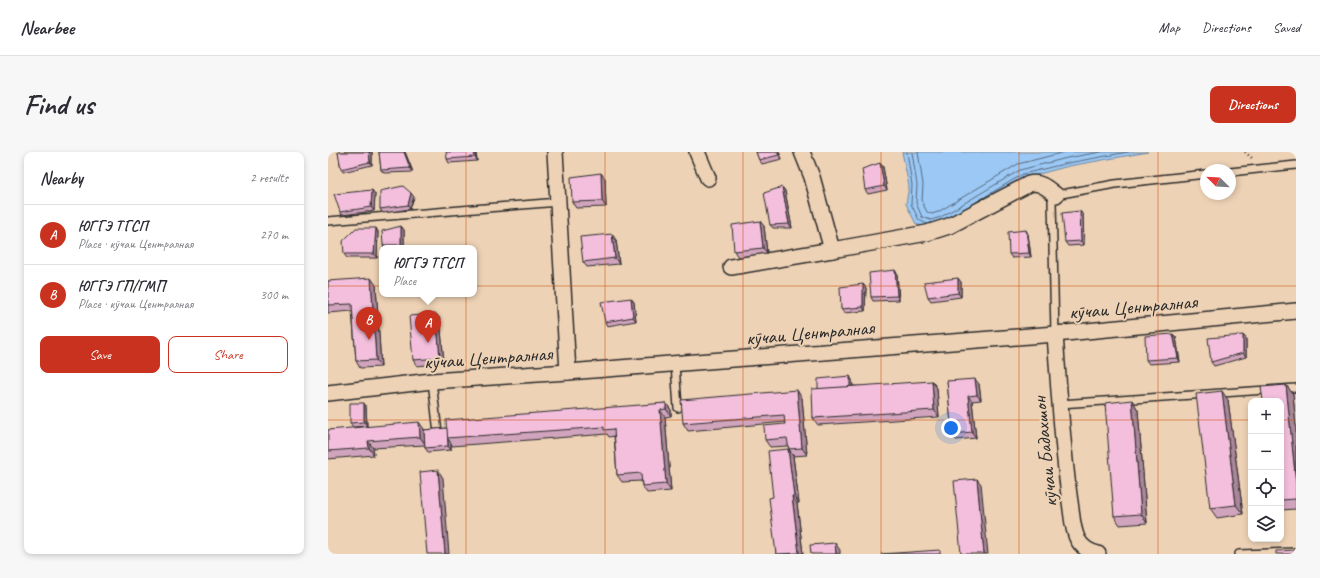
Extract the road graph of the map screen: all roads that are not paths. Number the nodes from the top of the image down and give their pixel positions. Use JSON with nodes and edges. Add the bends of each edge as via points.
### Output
{"nodes":[{"id":1,"x":555,"y":152,"type":"edge"},
{"id":2,"x":697,"y":152,"type":"edge"},
{"id":3,"x":802,"y":152,"type":"edge"},
{"id":4,"x":1296,"y":165,"type":"edge"},
{"id":5,"x":1236,"y":171,"type":"edge"},
{"id":6,"x":1200,"y":175,"type":"edge"},
{"id":7,"x":708,"y":178,"type":"dead end"},
{"id":8,"x":1056,"y":195,"type":"junction"},
{"id":9,"x":559,"y":202,"type":"junction"},
{"id":10,"x":328,"y":221,"type":"edge"},
{"id":11,"x":832,"y":250,"type":"junction"},
{"id":12,"x":730,"y":267,"type":"dead end"},
{"id":13,"x":1296,"y":311,"type":"edge"},
{"id":14,"x":1055,"y":334,"type":"junction"},
{"id":15,"x":675,"y":364,"type":"junction"},
{"id":16,"x":568,"y":372,"type":"junction"},
{"id":17,"x":432,"y":381,"type":"junction"},
{"id":18,"x":1296,"y":388,"type":"edge"},
{"id":19,"x":328,"y":393,"type":"edge"},
{"id":20,"x":1060,"y":404,"type":"junction"},
{"id":21,"x":678,"y":408,"type":"dead end"},
{"id":22,"x":438,"y":433,"type":"edge"},
{"id":23,"x":1296,"y":552,"type":"edge"},
{"id":24,"x":1098,"y":554,"type":"edge"},
{"id":25,"x":1238,"y":554,"type":"edge"}],
"edges":[{"from":1,"to":9,"type":"street"},
{"from":2,"to":7,"type":"street"},
{"from":3,"to":11,"type":"street","via":[[812,177]]},
{"from":4,"to":5,"type":"lane"},
{"from":6,"to":8,"type":"lane","via":[[1115,184]]},
{"from":8,"to":11,"type":"street","via":[[1045,186],[1033,183],[949,226],[927,233]]},
{"from":8,"to":14,"type":"lane","via":[[1052,201]]},
{"from":9,"to":10,"type":"lane"},
{"from":9,"to":16,"type":"street"},
{"from":11,"to":12,"type":"street"},
{"from":13,"to":14,"type":"street","name":"кӯчаи Централная"},
{"from":14,"to":15,"type":"street","name":"кӯчаи Централная"},
{"from":14,"to":20,"type":"street","name":"кӯчаи Бадахшон"},
{"from":15,"to":16,"type":"street","name":"кӯчаи Централная"},
{"from":15,"to":21,"type":"lane"},
{"from":16,"to":17,"type":"street","name":"кӯчаи Централная"},
{"from":17,"to":19,"type":"street","name":"кӯчаи Централная"},
{"from":17,"to":22,"type":"lane"},
{"from":18,"to":20,"type":"lane"},
{"from":20,"to":24,"type":"street","name":"кӯчаи Бадахшон","via":[[1074,530],[1078,541],[1085,549]]},
{"from":23,"to":25,"type":"lane"}]}
